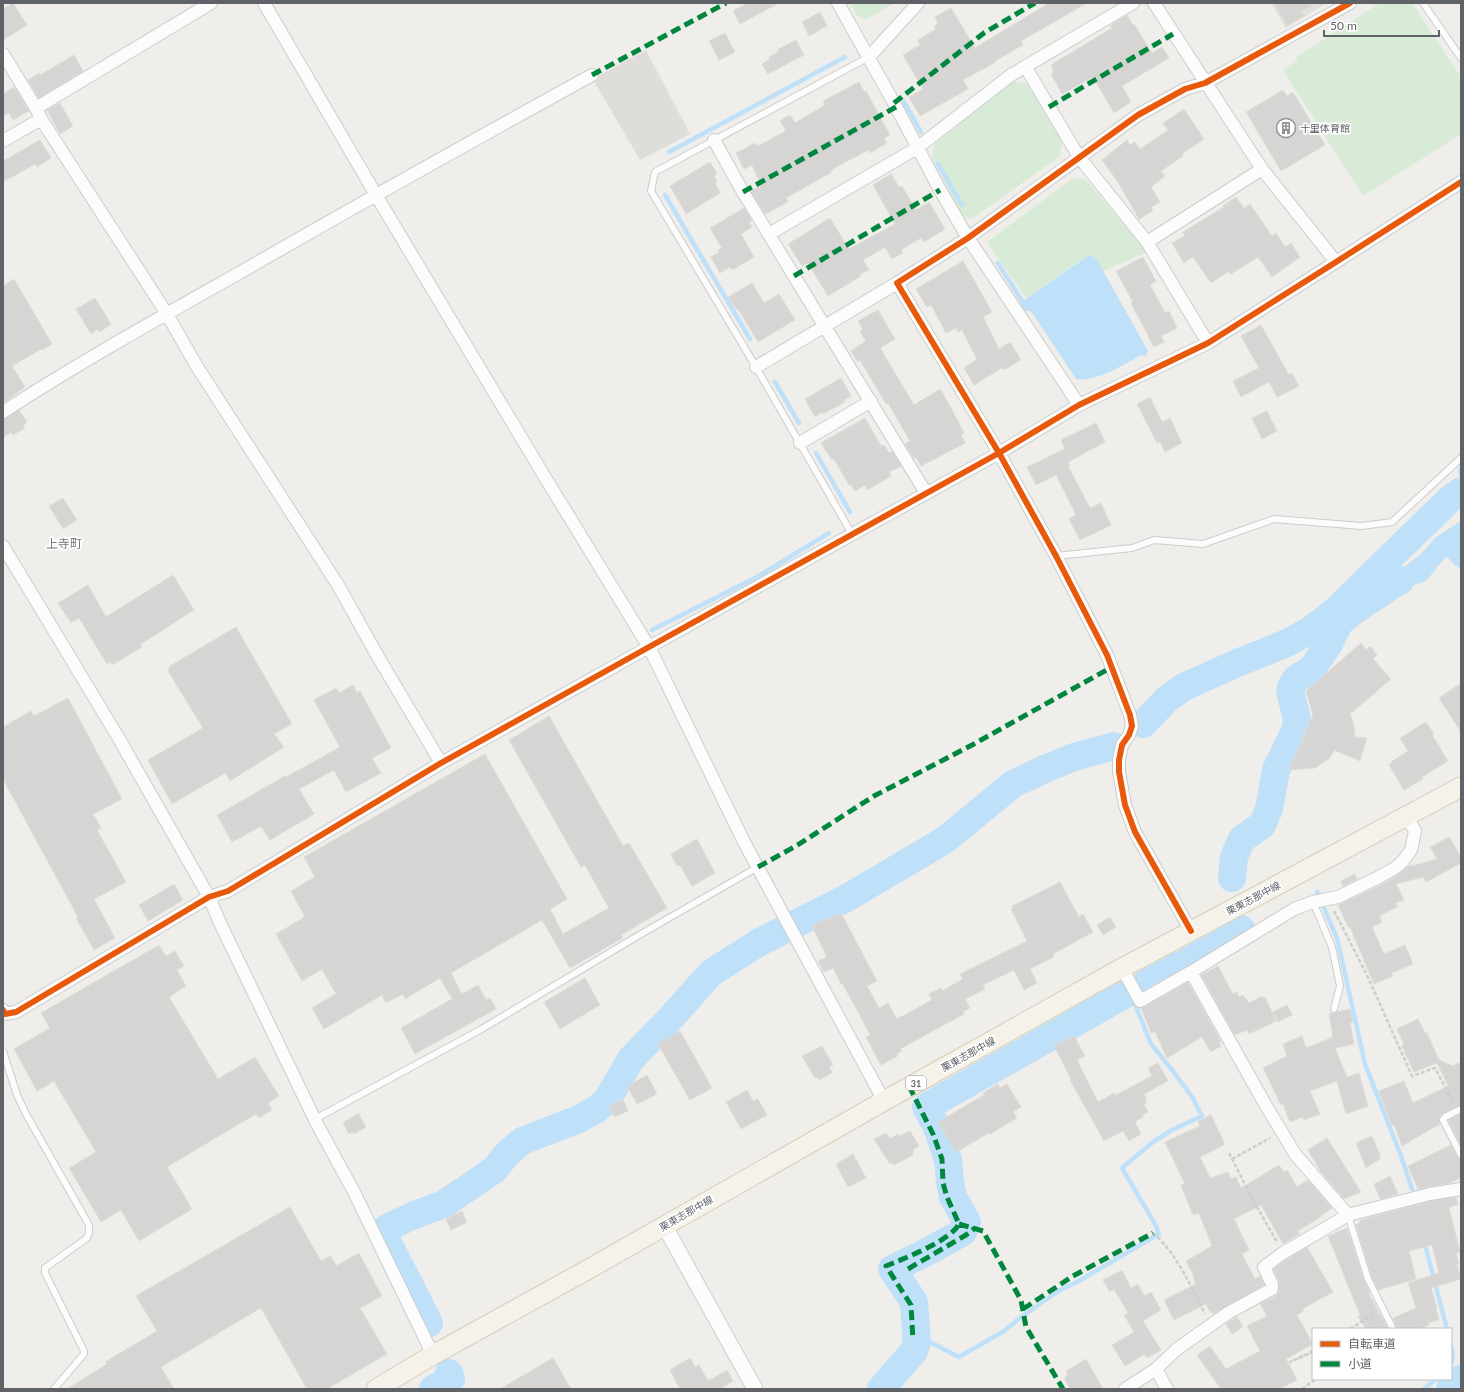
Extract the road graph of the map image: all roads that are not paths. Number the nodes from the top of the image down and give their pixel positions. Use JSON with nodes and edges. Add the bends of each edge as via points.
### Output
{"nodes":[{"id":1,"x":211,"y":3,"type":"edge"},
{"id":2,"x":264,"y":3,"type":"edge"},
{"id":3,"x":838,"y":3,"type":"edge"},
{"id":4,"x":918,"y":3,"type":"edge"},
{"id":5,"x":1133,"y":3,"type":"edge"},
{"id":6,"x":1154,"y":3,"type":"edge"},
{"id":7,"x":1350,"y":3,"type":"edge"},
{"id":8,"x":1423,"y":3,"type":"edge"},
{"id":9,"x":3,"y":54,"type":"edge"},
{"id":10,"x":869,"y":57,"type":"junction"},
{"id":11,"x":1461,"y":58,"type":"edge"},
{"id":12,"x":1026,"y":68,"type":"junction"},
{"id":13,"x":592,"y":75,"type":"dead end"},
{"id":14,"x":1205,"y":83,"type":"junction"},
{"id":15,"x":39,"y":113,"type":"junction"},
{"id":16,"x":714,"y":140,"type":"junction"},
{"id":17,"x":3,"y":141,"type":"edge"},
{"id":18,"x":917,"y":148,"type":"junction"},
{"id":19,"x":1079,"y":157,"type":"junction"},
{"id":20,"x":1262,"y":169,"type":"junction"},
{"id":21,"x":1461,"y":182,"type":"edge"},
{"id":22,"x":376,"y":195,"type":"junction"},
{"id":23,"x":769,"y":234,"type":"junction"},
{"id":24,"x":968,"y":238,"type":"junction"},
{"id":25,"x":1147,"y":242,"type":"junction"},
{"id":26,"x":1336,"y":262,"type":"junction"},
{"id":27,"x":896,"y":283,"type":"junction"},
{"id":28,"x":167,"y":314,"type":"junction"},
{"id":29,"x":825,"y":325,"type":"junction"},
{"id":30,"x":1208,"y":343,"type":"junction"},
{"id":31,"x":756,"y":367,"type":"junction"},
{"id":32,"x":870,"y":402,"type":"junction"},
{"id":33,"x":1079,"y":405,"type":"junction"},
{"id":34,"x":3,"y":412,"type":"edge"},
{"id":35,"x":800,"y":443,"type":"junction"},
{"id":36,"x":999,"y":453,"type":"junction"},
{"id":37,"x":1461,"y":458,"type":"edge"},
{"id":38,"x":926,"y":493,"type":"junction"},
{"id":39,"x":852,"y":534,"type":"junction"},
{"id":40,"x":3,"y":546,"type":"edge"},
{"id":41,"x":1056,"y":556,"type":"junction"},
{"id":42,"x":649,"y":647,"type":"junction"},
{"id":43,"x":441,"y":763,"type":"junction"},
{"id":44,"x":1461,"y":787,"type":"edge"},
{"id":45,"x":1406,"y":815,"type":"junction"},
{"id":46,"x":758,"y":867,"type":"junction"},
{"id":47,"x":209,"y":897,"type":"junction"},
{"id":48,"x":1313,"y":902,"type":"junction"},
{"id":49,"x":1192,"y":931,"type":"junction"},
{"id":50,"x":1122,"y":968,"type":"junction"},
{"id":51,"x":1191,"y":972,"type":"junction"},
{"id":52,"x":1334,"y":1009,"type":"dead end"},
{"id":53,"x":4,"y":1014,"type":"edge"},
{"id":54,"x":3,"y":1051,"type":"edge"},
{"id":55,"x":884,"y":1100,"type":"junction"},
{"id":56,"x":1460,"y":1110,"type":"edge"},
{"id":57,"x":315,"y":1120,"type":"junction"},
{"id":58,"x":1461,"y":1155,"type":"edge"},
{"id":59,"x":1461,"y":1189,"type":"edge"},
{"id":60,"x":1348,"y":1215,"type":"junction"},
{"id":61,"x":664,"y":1225,"type":"junction"},
{"id":62,"x":1392,"y":1328,"type":"edge"},
{"id":63,"x":433,"y":1355,"type":"junction"},
{"id":64,"x":1156,"y":1369,"type":"junction"},
{"id":65,"x":54,"y":1389,"type":"edge"},
{"id":66,"x":376,"y":1389,"type":"edge"},
{"id":67,"x":755,"y":1389,"type":"edge"},
{"id":68,"x":1125,"y":1389,"type":"edge"},
{"id":69,"x":1168,"y":1389,"type":"edge"}],
"edges":[{"from":1,"to":15,"type":"street"},
{"from":2,"to":22,"type":"street"},
{"from":3,"to":10,"type":"street"},
{"from":4,"to":10,"type":"street"},
{"from":5,"to":12,"type":"street"},
{"from":6,"to":14,"type":"street"},
{"from":7,"to":14,"type":"street"},
{"from":8,"to":11,"type":"lane"},
{"from":9,"to":15,"type":"street"},
{"from":10,"to":16,"type":"lane"},
{"from":10,"to":18,"type":"street"},
{"from":12,"to":18,"type":"street","via":[[1011,75]]},
{"from":12,"to":19,"type":"street"},
{"from":13,"to":22,"type":"street"},
{"from":14,"to":19,"type":"street","via":[[1185,89],[1138,115]]},
{"from":14,"to":20,"type":"street"},
{"from":15,"to":17,"type":"street"},
{"from":15,"to":28,"type":"street"},
{"from":16,"to":23,"type":"street"},
{"from":16,"to":31,"type":"lane","via":[[655,172],[651,190]]},
{"from":18,"to":23,"type":"street"},
{"from":18,"to":24,"type":"street"},
{"from":19,"to":24,"type":"street"},
{"from":19,"to":25,"type":"street"},
{"from":20,"to":25,"type":"street"},
{"from":20,"to":26,"type":"street"},
{"from":21,"to":26,"type":"street"},
{"from":22,"to":28,"type":"street"},
{"from":22,"to":42,"type":"street"},
{"from":23,"to":29,"type":"street"},
{"from":24,"to":27,"type":"street"},
{"from":24,"to":33,"type":"street"},
{"from":25,"to":30,"type":"street"},
{"from":26,"to":30,"type":"street"},
{"from":27,"to":29,"type":"street"},
{"from":27,"to":36,"type":"street"},
{"from":28,"to":34,"type":"street","via":[[58,376]]},
{"from":28,"to":43,"type":"street","via":[[196,365],[338,585]]},
{"from":29,"to":31,"type":"street"},
{"from":29,"to":32,"type":"street"},
{"from":30,"to":33,"type":"street"},
{"from":31,"to":35,"type":"lane"},
{"from":32,"to":35,"type":"street"},
{"from":32,"to":38,"type":"street"},
{"from":33,"to":36,"type":"street"},
{"from":35,"to":39,"type":"lane"},
{"from":36,"to":38,"type":"street"},
{"from":36,"to":41,"type":"street"},
{"from":37,"to":41,"type":"lane","via":[[1392,522],[1362,526],[1274,519],[1204,544],[1154,540],[1132,548]]},
{"from":38,"to":39,"type":"street"},
{"from":39,"to":42,"type":"street"},
{"from":40,"to":47,"type":"street","via":[[118,737]]},
{"from":41,"to":49,"type":"street","via":[[1107,656],[1130,715],[1132,726],[1122,745],[1119,772],[1135,832]]},
{"from":42,"to":43,"type":"street"},
{"from":42,"to":46,"type":"street"},
{"from":43,"to":47,"type":"street","via":[[228,891]]},
{"from":44,"to":45,"type":"main road","name":"栗東志那中線","number":"31"},
{"from":45,"to":48,"type":"street","via":[[1414,832],[1411,850],[1403,861],[1377,878],[1338,897]]},
{"from":45,"to":49,"type":"main road","name":"栗東志那中線","number":"31"},
{"from":46,"to":55,"type":"street"},
{"from":46,"to":57,"type":"lane","via":[[480,1030]]},
{"from":47,"to":53,"type":"street","via":[[16,1012]]},
{"from":47,"to":57,"type":"street"},
{"from":48,"to":51,"type":"street","via":[[1294,909]]},
{"from":48,"to":52,"type":"lane","via":[[1332,947],[1340,986]]},
{"from":49,"to":50,"type":"main road","name":"栗東志那中線","number":"31"},
{"from":50,"to":51,"type":"street","via":[[1140,1001]]},
{"from":50,"to":55,"type":"main road","name":"栗東志那中線","number":"31"},
{"from":51,"to":60,"type":"street","via":[[1295,1154]]},
{"from":54,"to":65,"type":"lane","via":[[26,1114],[89,1224],[90,1232],[86,1238],[45,1268],[45,1273],[84,1351]]},
{"from":55,"to":61,"type":"main road","name":"栗東志那中線","number":"31"},
{"from":56,"to":58,"type":"lane","via":[[1443,1120]]},
{"from":57,"to":63,"type":"street","via":[[354,1192]]},
{"from":59,"to":60,"type":"street","via":[[1430,1194]]},
{"from":60,"to":62,"type":"lane","via":[[1368,1279]]},
{"from":60,"to":64,"type":"street","via":[[1283,1252],[1264,1267],[1272,1289],[1228,1313],[1177,1349]]},
{"from":61,"to":63,"type":"main road","name":"栗東志那中線","number":"31"},
{"from":61,"to":67,"type":"street"},
{"from":63,"to":66,"type":"main road","name":"栗東志那中線","number":"31"},
{"from":64,"to":68,"type":"street"},
{"from":64,"to":69,"type":"street"}]}
